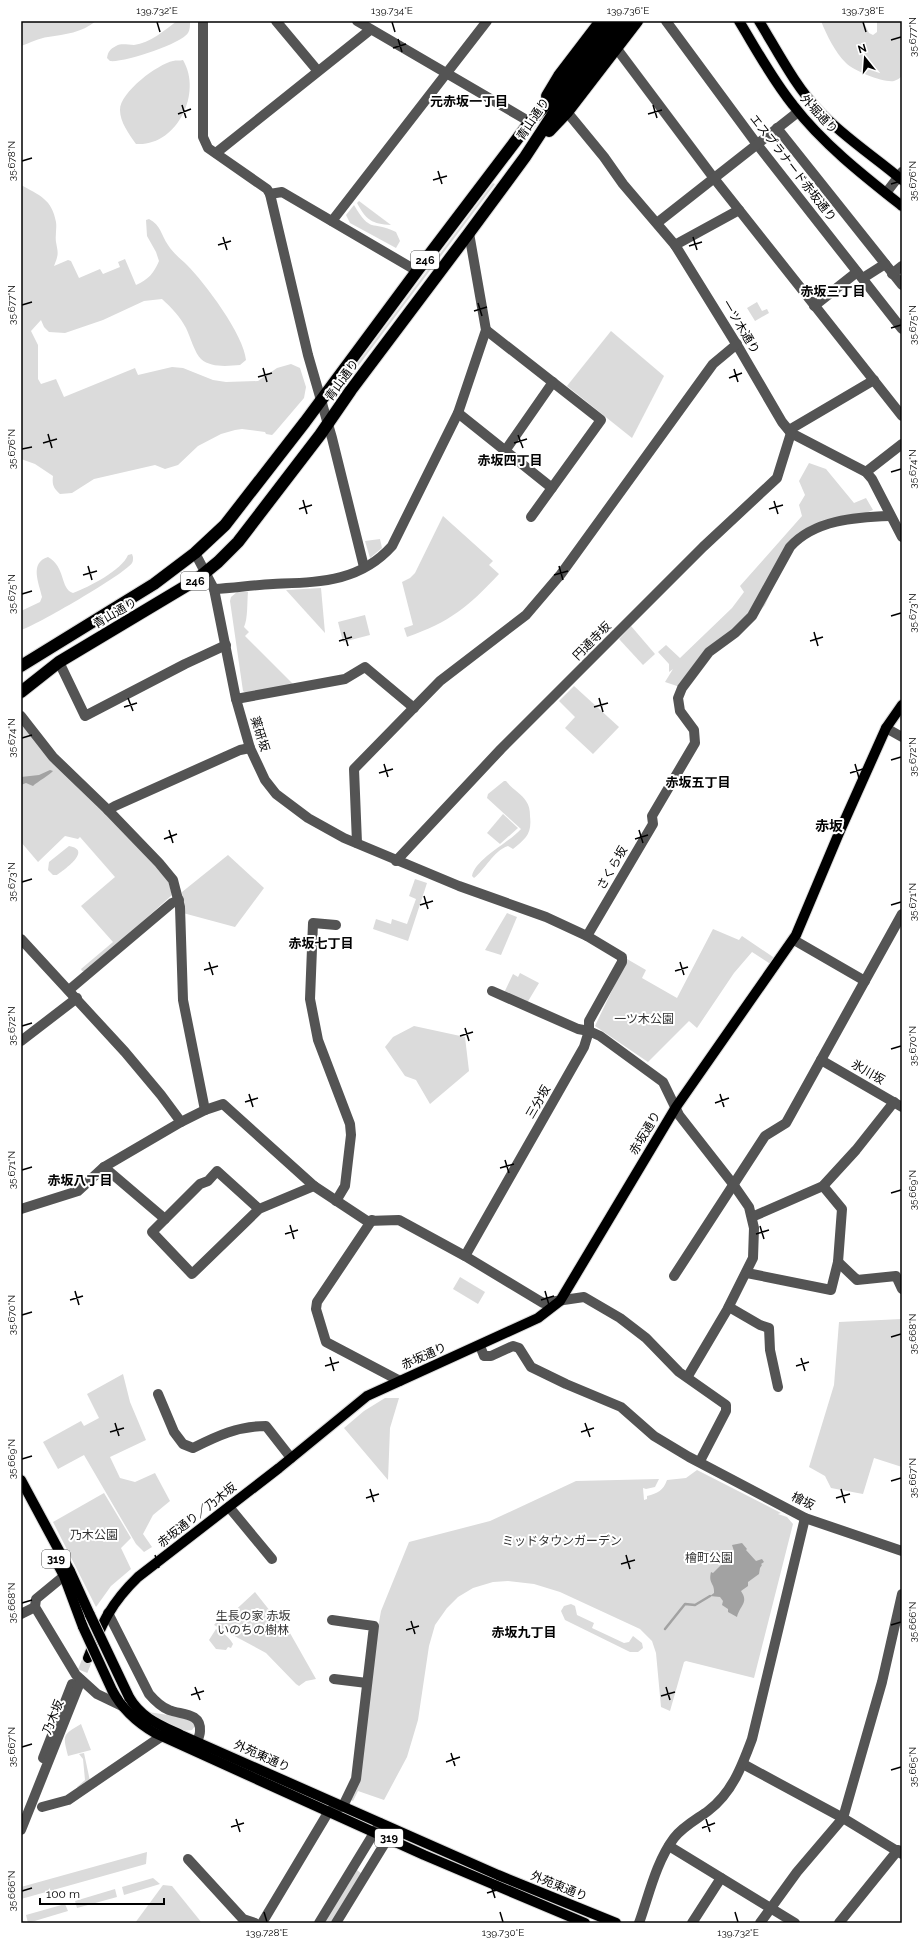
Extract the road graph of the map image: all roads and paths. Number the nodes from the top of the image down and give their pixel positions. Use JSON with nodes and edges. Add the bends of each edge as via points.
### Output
{"nodes":[{"id":1,"x":203,"y":21,"type":"edge"},
{"id":2,"x":276,"y":21,"type":"edge"},
{"id":3,"x":357,"y":21,"type":"edge"},
{"id":4,"x":487,"y":21,"type":"edge"},
{"id":5,"x":637,"y":21,"type":"edge"},
{"id":6,"x":666,"y":21,"type":"edge"},
{"id":7,"x":738,"y":21,"type":"edge"},
{"id":8,"x":759,"y":21,"type":"edge"},
{"id":9,"x":615,"y":24,"type":"edge"},
{"id":10,"x":370,"y":30,"type":"junction"},
{"id":11,"x":617,"y":49,"type":"junction"},
{"id":12,"x":317,"y":70,"type":"junction"},
{"id":13,"x":446,"y":74,"type":"junction"},
{"id":14,"x":567,"y":112,"type":"junction"},
{"id":15,"x":798,"y":112,"type":"junction"},
{"id":16,"x":530,"y":122,"type":"junction"},
{"id":17,"x":777,"y":128,"type":"junction"},
{"id":18,"x":756,"y":143,"type":"junction"},
{"id":19,"x":216,"y":153,"type":"junction"},
{"id":20,"x":525,"y":157,"type":"junction"},
{"id":21,"x":901,"y":176,"type":"edge"},
{"id":22,"x":713,"y":178,"type":"junction"},
{"id":23,"x":886,"y":193,"type":"junction"},
{"id":24,"x":270,"y":194,"type":"junction"},
{"id":25,"x":902,"y":206,"type":"edge"},
{"id":26,"x":739,"y":210,"type":"junction"},
{"id":27,"x":332,"y":221,"type":"junction"},
{"id":28,"x":657,"y":223,"type":"junction"},
{"id":29,"x":469,"y":233,"type":"junction"},
{"id":30,"x":675,"y":245,"type":"junction"},
{"id":31,"x":884,"y":264,"type":"junction"},
{"id":32,"x":902,"y":266,"type":"edge"},
{"id":33,"x":417,"y":270,"type":"junction"},
{"id":34,"x":892,"y":274,"type":"junction"},
{"id":35,"x":860,"y":275,"type":"junction"},
{"id":36,"x":902,"y":285,"type":"edge"},
{"id":37,"x":814,"y":306,"type":"junction"},
{"id":38,"x":902,"y":329,"type":"edge"},
{"id":39,"x":486,"y":330,"type":"junction"},
{"id":40,"x":737,"y":344,"type":"junction"},
{"id":41,"x":874,"y":380,"type":"junction"},
{"id":42,"x":553,"y":382,"type":"junction"},
{"id":43,"x":322,"y":399,"type":"junction"},
{"id":44,"x":458,"y":413,"type":"junction"},
{"id":45,"x":902,"y":416,"type":"edge"},
{"id":46,"x":328,"y":424,"type":"junction"},
{"id":47,"x":790,"y":431,"type":"junction"},
{"id":48,"x":902,"y":444,"type":"edge"},
{"id":49,"x":505,"y":451,"type":"junction"},
{"id":50,"x":866,"y":472,"type":"junction"},
{"id":51,"x":552,"y":488,"type":"junction"},
{"id":52,"x":890,"y":516,"type":"junction"},
{"id":53,"x":531,"y":517,"type":"dead end"},
{"id":54,"x":902,"y":537,"type":"edge"},
{"id":55,"x":195,"y":553,"type":"junction"},
{"id":56,"x":364,"y":567,"type":"junction"},
{"id":57,"x":206,"y":572,"type":"junction"},
{"id":58,"x":213,"y":586,"type":"junction"},
{"id":59,"x":226,"y":645,"type":"junction"},
{"id":60,"x":59,"y":662,"type":"junction"},
{"id":61,"x":21,"y":666,"type":"edge"},
{"id":62,"x":21,"y":692,"type":"edge"},
{"id":63,"x":236,"y":699,"type":"junction"},
{"id":64,"x":902,"y":705,"type":"edge"},
{"id":65,"x":414,"y":708,"type":"junction"},
{"id":66,"x":21,"y":716,"type":"edge"},
{"id":67,"x":886,"y":728,"type":"junction"},
{"id":68,"x":902,"y":737,"type":"edge"},
{"id":69,"x":250,"y":748,"type":"junction"},
{"id":70,"x":108,"y":810,"type":"junction"},
{"id":71,"x":357,"y":843,"type":"junction"},
{"id":72,"x":396,"y":861,"type":"junction"},
{"id":73,"x":179,"y":900,"type":"junction"},
{"id":74,"x":902,"y":914,"type":"edge"},
{"id":75,"x":336,"y":925,"type":"dead end"},
{"id":76,"x":587,"y":936,"type":"junction"},
{"id":77,"x":21,"y":939,"type":"edge"},
{"id":78,"x":794,"y":940,"type":"junction"},
{"id":79,"x":622,"y":957,"type":"joint"},
{"id":80,"x":865,"y":981,"type":"junction"},
{"id":81,"x":69,"y":990,"type":"junction"},
{"id":82,"x":492,"y":991,"type":"dead end"},
{"id":83,"x":77,"y":998,"type":"junction"},
{"id":84,"x":589,"y":1031,"type":"junction"},
{"id":85,"x":22,"y":1039,"type":"edge"},
{"id":86,"x":821,"y":1060,"type":"junction"},
{"id":87,"x":898,"y":1104,"type":"edge"},
{"id":88,"x":676,"y":1107,"type":"junction"},
{"id":89,"x":205,"y":1110,"type":"junction"},
{"id":90,"x":181,"y":1122,"type":"junction"},
{"id":91,"x":104,"y":1168,"type":"junction"},
{"id":92,"x":733,"y":1184,"type":"junction"},
{"id":93,"x":314,"y":1186,"type":"junction"},
{"id":94,"x":823,"y":1186,"type":"junction"},
{"id":95,"x":336,"y":1201,"type":"junction"},
{"id":96,"x":21,"y":1209,"type":"edge"},
{"id":97,"x":259,"y":1209,"type":"junction"},
{"id":98,"x":752,"y":1217,"type":"junction"},
{"id":99,"x":164,"y":1219,"type":"junction"},
{"id":100,"x":372,"y":1220,"type":"junction"},
{"id":101,"x":465,"y":1256,"type":"junction"},
{"id":102,"x":838,"y":1262,"type":"junction"},
{"id":103,"x":747,"y":1273,"type":"junction"},
{"id":104,"x":674,"y":1276,"type":"dead end"},
{"id":105,"x":902,"y":1289,"type":"edge"},
{"id":106,"x":560,"y":1301,"type":"junction"},
{"id":107,"x":728,"y":1307,"type":"junction"},
{"id":108,"x":480,"y":1346,"type":"junction"},
{"id":109,"x":688,"y":1376,"type":"junction"},
{"id":110,"x":400,"y":1381,"type":"junction"},
{"id":111,"x":778,"y":1387,"type":"dead end"},
{"id":112,"x":158,"y":1394,"type":"dead end"},
{"id":113,"x":291,"y":1458,"type":"junction"},
{"id":114,"x":700,"y":1461,"type":"junction"},
{"id":115,"x":21,"y":1480,"type":"edge"},
{"id":116,"x":21,"y":1495,"type":"edge"},
{"id":117,"x":229,"y":1507,"type":"junction"},
{"id":118,"x":805,"y":1518,"type":"junction"},
{"id":119,"x":902,"y":1551,"type":"edge"},
{"id":120,"x":272,"y":1559,"type":"dead end"},
{"id":121,"x":67,"y":1574,"type":"junction"},
{"id":122,"x":902,"y":1594,"type":"edge"},
{"id":123,"x":35,"y":1607,"type":"junction"},
{"id":124,"x":108,"y":1613,"type":"junction"},
{"id":125,"x":21,"y":1614,"type":"edge"},
{"id":126,"x":332,"y":1620,"type":"dead end"},
{"id":127,"x":88,"y":1658,"type":"tunnel mouth"},
{"id":128,"x":78,"y":1677,"type":"junction"},
{"id":129,"x":334,"y":1679,"type":"dead end"},
{"id":130,"x":367,"y":1683,"type":"junction"},
{"id":131,"x":122,"y":1706,"type":"junction"},
{"id":132,"x":162,"y":1736,"type":"junction"},
{"id":133,"x":195,"y":1746,"type":"junction"},
{"id":134,"x":743,"y":1764,"type":"junction"},
{"id":135,"x":343,"y":1806,"type":"junction"},
{"id":136,"x":42,"y":1807,"type":"dead end"},
{"id":137,"x":328,"y":1811,"type":"junction"},
{"id":138,"x":21,"y":1812,"type":"edge"},
{"id":139,"x":843,"y":1818,"type":"junction"},
{"id":140,"x":378,"y":1827,"type":"junction"},
{"id":141,"x":21,"y":1830,"type":"edge"},
{"id":142,"x":387,"y":1837,"type":"junction"},
{"id":143,"x":669,"y":1846,"type":"junction"},
{"id":144,"x":900,"y":1852,"type":"edge"},
{"id":145,"x":188,"y":1858,"type":"dead end"},
{"id":146,"x":721,"y":1878,"type":"junction"},
{"id":147,"x":770,"y":1908,"type":"junction"},
{"id":148,"x":570,"y":1920,"type":"edge"},
{"id":149,"x":255,"y":1923,"type":"edge"},
{"id":150,"x":262,"y":1923,"type":"edge"},
{"id":151,"x":319,"y":1923,"type":"edge"},
{"id":152,"x":336,"y":1923,"type":"edge"},
{"id":153,"x":585,"y":1923,"type":"edge"},
{"id":154,"x":616,"y":1923,"type":"edge"},
{"id":155,"x":639,"y":1923,"type":"edge"},
{"id":156,"x":692,"y":1923,"type":"edge"},
{"id":157,"x":760,"y":1923,"type":"edge"},
{"id":158,"x":795,"y":1923,"type":"edge"},
{"id":159,"x":839,"y":1923,"type":"edge"}],
"edges":[{"from":1,"to":19,"type":"street","via":[[202,132],[206,145]]},
{"from":2,"to":12,"type":"street"},
{"from":3,"to":10,"type":"street"},
{"from":4,"to":13,"type":"street"},
{"from":5,"to":11,"type":"highway"},
{"from":6,"to":18,"type":"street","name":"エスプラナード赤坂通り"},
{"from":7,"to":15,"type":"main road","name":"外堀通り"},
{"from":8,"to":21,"type":"main road","name":"外堀通り","via":[[796,81],[819,111],[832,125]]},
{"from":9,"to":16,"type":"highway","name":"青山通り","via":[[559,76]]},
{"from":9,"to":20,"type":"highway","name":"青山通り","number":"246"},
{"from":10,"to":12,"type":"street"},
{"from":10,"to":13,"type":"street"},
{"from":11,"to":14,"type":"highway"},
{"from":11,"to":22,"type":"street"},
{"from":12,"to":19,"type":"street"},
{"from":13,"to":16,"type":"street"},
{"from":13,"to":27,"type":"street"},
{"from":14,"to":20,"type":"highway"},
{"from":14,"to":28,"type":"street","name":"一ツ木通り"},
{"from":15,"to":17,"type":"street"},
{"from":15,"to":23,"type":"main road","name":"外堀通り","via":[[812,128]]},
{"from":16,"to":33,"type":"highway","name":"青山通り","number":"246"},
{"from":17,"to":18,"type":"street"},
{"from":17,"to":31,"type":"street"},
{"from":18,"to":22,"type":"street"},
{"from":18,"to":35,"type":"street","name":"エスプラナード赤坂通り"},
{"from":19,"to":24,"type":"street","via":[[267,189]]},
{"from":20,"to":29,"type":"highway","name":"青山通り","number":"246"},
{"from":21,"to":23,"type":"street"},
{"from":22,"to":26,"type":"street"},
{"from":22,"to":28,"type":"street"},
{"from":23,"to":25,"type":"main road","name":"外堀通り"},
{"from":24,"to":27,"type":"street","via":[[282,192]]},
{"from":24,"to":43,"type":"street","via":[[308,355]]},
{"from":26,"to":30,"type":"street"},
{"from":26,"to":37,"type":"street"},
{"from":27,"to":33,"type":"street"},
{"from":28,"to":30,"type":"street","name":"一ツ木通り"},
{"from":29,"to":39,"type":"street"},
{"from":29,"to":46,"type":"highway","name":"青山通り","number":"246"},
{"from":30,"to":40,"type":"street","name":"一ツ木通り"},
{"from":31,"to":34,"type":"street"},
{"from":31,"to":35,"type":"street"},
{"from":32,"to":34,"type":"street"},
{"from":33,"to":43,"type":"highway","name":"青山通り","number":"246"},
{"from":34,"to":36,"type":"street"},
{"from":35,"to":37,"type":"street"},
{"from":35,"to":38,"type":"street","name":"エスプラナード赤坂通り"},
{"from":37,"to":41,"type":"street"},
{"from":39,"to":42,"type":"street"},
{"from":39,"to":44,"type":"street"},
{"from":40,"to":47,"type":"street","name":"一ツ木通り","via":[[782,422]]},
{"from":40,"to":65,"type":"street","via":[[713,364],[561,574],[526,615],[440,681]]},
{"from":41,"to":45,"type":"street"},
{"from":41,"to":47,"type":"street"},
{"from":42,"to":49,"type":"street"},
{"from":42,"to":51,"type":"street","via":[[601,420]]},
{"from":43,"to":46,"type":"street"},
{"from":43,"to":55,"type":"highway","name":"青山通り","number":"246","via":[[240,507]]},
{"from":44,"to":49,"type":"street"},
{"from":44,"to":56,"type":"street","via":[[398,537],[386,553]]},
{"from":46,"to":56,"type":"street"},
{"from":46,"to":57,"type":"highway","name":"青山通り","number":"246","via":[[251,526]]},
{"from":47,"to":50,"type":"street","name":"一ツ木通り"},
{"from":47,"to":72,"type":"street","name":"円通寺坂","via":[[777,478],[501,749]]},
{"from":48,"to":50,"type":"street"},
{"from":49,"to":51,"type":"street"},
{"from":50,"to":52,"type":"street","name":"一ツ木通り"},
{"from":51,"to":53,"type":"street"},
{"from":52,"to":54,"type":"street","name":"一ツ木通り"},
{"from":52,"to":76,"type":"street","name":"さくら坂","via":[[848,519],[805,534],[790,547],[752,616],[735,633],[709,652],[682,688],[678,698],[680,711],[694,730],[695,742],[652,816],[653,824]]},
{"from":55,"to":57,"type":"street","name":"薬研坂"},
{"from":55,"to":61,"type":"highway","name":"青山通り","number":"246","via":[[154,584]]},
{"from":56,"to":58,"type":"street","via":[[340,578],[313,583]]},
{"from":57,"to":58,"type":"street","name":"薬研坂"},
{"from":57,"to":60,"type":"highway","name":"青山通り","number":"246","via":[[175,594]]},
{"from":58,"to":59,"type":"street","name":"薬研坂"},
{"from":59,"to":60,"type":"street","via":[[85,716]]},
{"from":59,"to":63,"type":"street","name":"薬研坂"},
{"from":60,"to":62,"type":"highway","name":"青山通り","number":"246"},
{"from":63,"to":65,"type":"street","via":[[345,679],[367,667]]},
{"from":63,"to":69,"type":"street","name":"薬研坂"},
{"from":64,"to":67,"type":"main road","name":"赤坂通り"},
{"from":65,"to":71,"type":"street","via":[[354,769]]},
{"from":66,"to":70,"type":"street","via":[[53,757]]},
{"from":67,"to":68,"type":"street"},
{"from":67,"to":78,"type":"main road","name":"赤坂通り"},
{"from":69,"to":70,"type":"street","via":[[196,769]]},
{"from":69,"to":71,"type":"street","name":"薬研坂","via":[[256,765],[276,794],[318,825]]},
{"from":70,"to":73,"type":"street","via":[[173,880]]},
{"from":71,"to":72,"type":"street","name":"薬研坂"},
{"from":72,"to":76,"type":"street","name":"薬研坂","via":[[546,917]]},
{"from":73,"to":81,"type":"street","via":[[172,903]]},
{"from":73,"to":89,"type":"street","via":[[183,1000]]},
{"from":74,"to":80,"type":"street"},
{"from":75,"to":95,"type":"street","via":[[313,923],[310,1000],[318,1040],[350,1124],[345,1186]]},
{"from":76,"to":79,"type":"street","name":"薬研坂"},
{"from":77,"to":81,"type":"street"},
{"from":78,"to":80,"type":"street"},
{"from":78,"to":88,"type":"main road","name":"赤坂通り"},
{"from":79,"to":84,"type":"street","name":"三分坂","via":[[622,962],[589,1021]]},
{"from":80,"to":86,"type":"street"},
{"from":81,"to":83,"type":"street"},
{"from":82,"to":84,"type":"street","via":[[578,1029]]},
{"from":83,"to":85,"type":"street"},
{"from":83,"to":90,"type":"street","via":[[161,1095]]},
{"from":84,"to":88,"type":"street","via":[[600,1036],[663,1082]]},
{"from":84,"to":101,"type":"street","name":"三分坂","via":[[580,1054]]},
{"from":86,"to":87,"type":"street","name":"氷川坂"},
{"from":86,"to":92,"type":"street","via":[[786,1123],[765,1136]]},
{"from":87,"to":94,"type":"street"},
{"from":88,"to":92,"type":"street","via":[[679,1115]]},
{"from":88,"to":106,"type":"main road","name":"赤坂通り"},
{"from":89,"to":90,"type":"street"},
{"from":89,"to":93,"type":"street","via":[[223,1104]]},
{"from":90,"to":91,"type":"street"},
{"from":91,"to":96,"type":"street","via":[[78,1191]]},
{"from":91,"to":99,"type":"street"},
{"from":92,"to":98,"type":"street","via":[[749,1207]]},
{"from":92,"to":104,"type":"street"},
{"from":93,"to":95,"type":"street"},
{"from":93,"to":97,"type":"street"},
{"from":94,"to":98,"type":"street"},
{"from":94,"to":102,"type":"street","via":[[842,1209]]},
{"from":95,"to":100,"type":"street","via":[[367,1221]]},
{"from":97,"to":99,"type":"street","via":[[217,1171]]},
{"from":97,"to":99,"type":"street","via":[[192,1274],[152,1232]]},
{"from":98,"to":103,"type":"street","via":[[753,1258]]},
{"from":100,"to":101,"type":"street","via":[[399,1220]]},
{"from":100,"to":110,"type":"street","via":[[317,1302],[316,1309],[326,1342]]},
{"from":101,"to":106,"type":"street","via":[[543,1303]]},
{"from":102,"to":103,"type":"street","via":[[832,1290]]},
{"from":102,"to":105,"type":"street","via":[[857,1280],[896,1276]]},
{"from":103,"to":107,"type":"street"},
{"from":106,"to":108,"type":"main road","name":"赤坂通り","via":[[538,1318]]},
{"from":106,"to":109,"type":"street","via":[[584,1297],[646,1338],[679,1372]]},
{"from":107,"to":109,"type":"street"},
{"from":107,"to":111,"type":"street","via":[[769,1328],[770,1350]]},
{"from":108,"to":110,"type":"main road","name":"赤坂通り"},
{"from":108,"to":114,"type":"street","name":"檜坂","via":[[484,1356],[491,1356],[513,1346],[519,1348],[531,1367],[621,1407],[654,1436]]},
{"from":109,"to":114,"type":"street","via":[[721,1400],[726,1408]]},
{"from":110,"to":113,"type":"main road","name":"赤坂通り","via":[[367,1396]]},
{"from":112,"to":113,"type":"street","via":[[174,1432],[183,1444],[193,1448],[221,1434],[249,1426],[266,1426]]},
{"from":113,"to":117,"type":"main road","name":"赤坂通り／乃木坂"},
{"from":114,"to":118,"type":"street","name":"檜坂"},
{"from":115,"to":121,"type":"main road","name":"外苑東通り","number":"319"},
{"from":116,"to":121,"type":"main road","name":"外苑東通り","number":"319"},
{"from":117,"to":120,"type":"street"},
{"from":117,"to":124,"type":"main road","name":"赤坂通り／乃木坂","via":[[138,1577]]},
{"from":118,"to":119,"type":"street","name":"檜坂"},
{"from":118,"to":134,"type":"street","via":[[752,1738]]},
{"from":121,"to":123,"type":"street","via":[[36,1599]]},
{"from":121,"to":131,"type":"main road","name":"外苑東通り","number":"319","bridge":true,"via":[[83,1627]]},
{"from":121,"to":133,"type":"main road","name":"外苑東通り","number":"319","bridge":true,"via":[[137,1709],[147,1718]]},
{"from":122,"to":139,"type":"street","via":[[882,1682]]},
{"from":123,"to":125,"type":"street"},
{"from":123,"to":128,"type":"street"},
{"from":124,"to":127,"type":"main road","name":"赤坂通り／乃木坂"},
{"from":124,"to":133,"type":"street","via":[[154,1701],[169,1710],[192,1715],[197,1720],[200,1730]]},
{"from":126,"to":130,"type":"street","via":[[374,1626]]},
{"from":128,"to":131,"type":"street","via":[[97,1694]]},
{"from":128,"to":138,"type":"street","name":"乃木坂"},
{"from":128,"to":141,"type":"street","name":"乃木坂"},
{"from":129,"to":130,"type":"street"},
{"from":130,"to":135,"type":"street","via":[[356,1779]]},
{"from":131,"to":132,"type":"main road","name":"外苑東通り","number":"319","via":[[138,1722]]},
{"from":132,"to":133,"type":"main road","name":"外苑東通り","number":"319"},
{"from":132,"to":136,"type":"street","via":[[68,1800]]},
{"from":133,"to":135,"type":"main road","name":"外苑東通り","number":"319"},
{"from":133,"to":137,"type":"main road","name":"外苑東通り","number":"319"},
{"from":134,"to":139,"type":"street"},
{"from":134,"to":143,"type":"street","via":[[722,1798],[675,1836]]},
{"from":135,"to":137,"type":"street"},
{"from":135,"to":140,"type":"main road","name":"外苑東通り","number":"319"},
{"from":137,"to":140,"type":"main road","name":"外苑東通り","number":"319"},
{"from":137,"to":150,"type":"street"},
{"from":139,"to":144,"type":"street"},
{"from":139,"to":147,"type":"street"},
{"from":140,"to":142,"type":"street"},
{"from":140,"to":151,"type":"street"},
{"from":140,"to":154,"type":"main road","name":"外苑東通り","number":"319"},
{"from":142,"to":148,"type":"main road","name":"外苑東通り","number":"319"},
{"from":142,"to":152,"type":"street"},
{"from":143,"to":146,"type":"street"},
{"from":143,"to":155,"type":"street","via":[[662,1858]]},
{"from":144,"to":159,"type":"street"},
{"from":145,"to":149,"type":"street","via":[[244,1919]]},
{"from":146,"to":147,"type":"street"},
{"from":146,"to":156,"type":"street"},
{"from":147,"to":157,"type":"street"},
{"from":147,"to":158,"type":"street"},
{"from":148,"to":153,"type":"main road","name":"外苑東通り","number":"319"}]}
